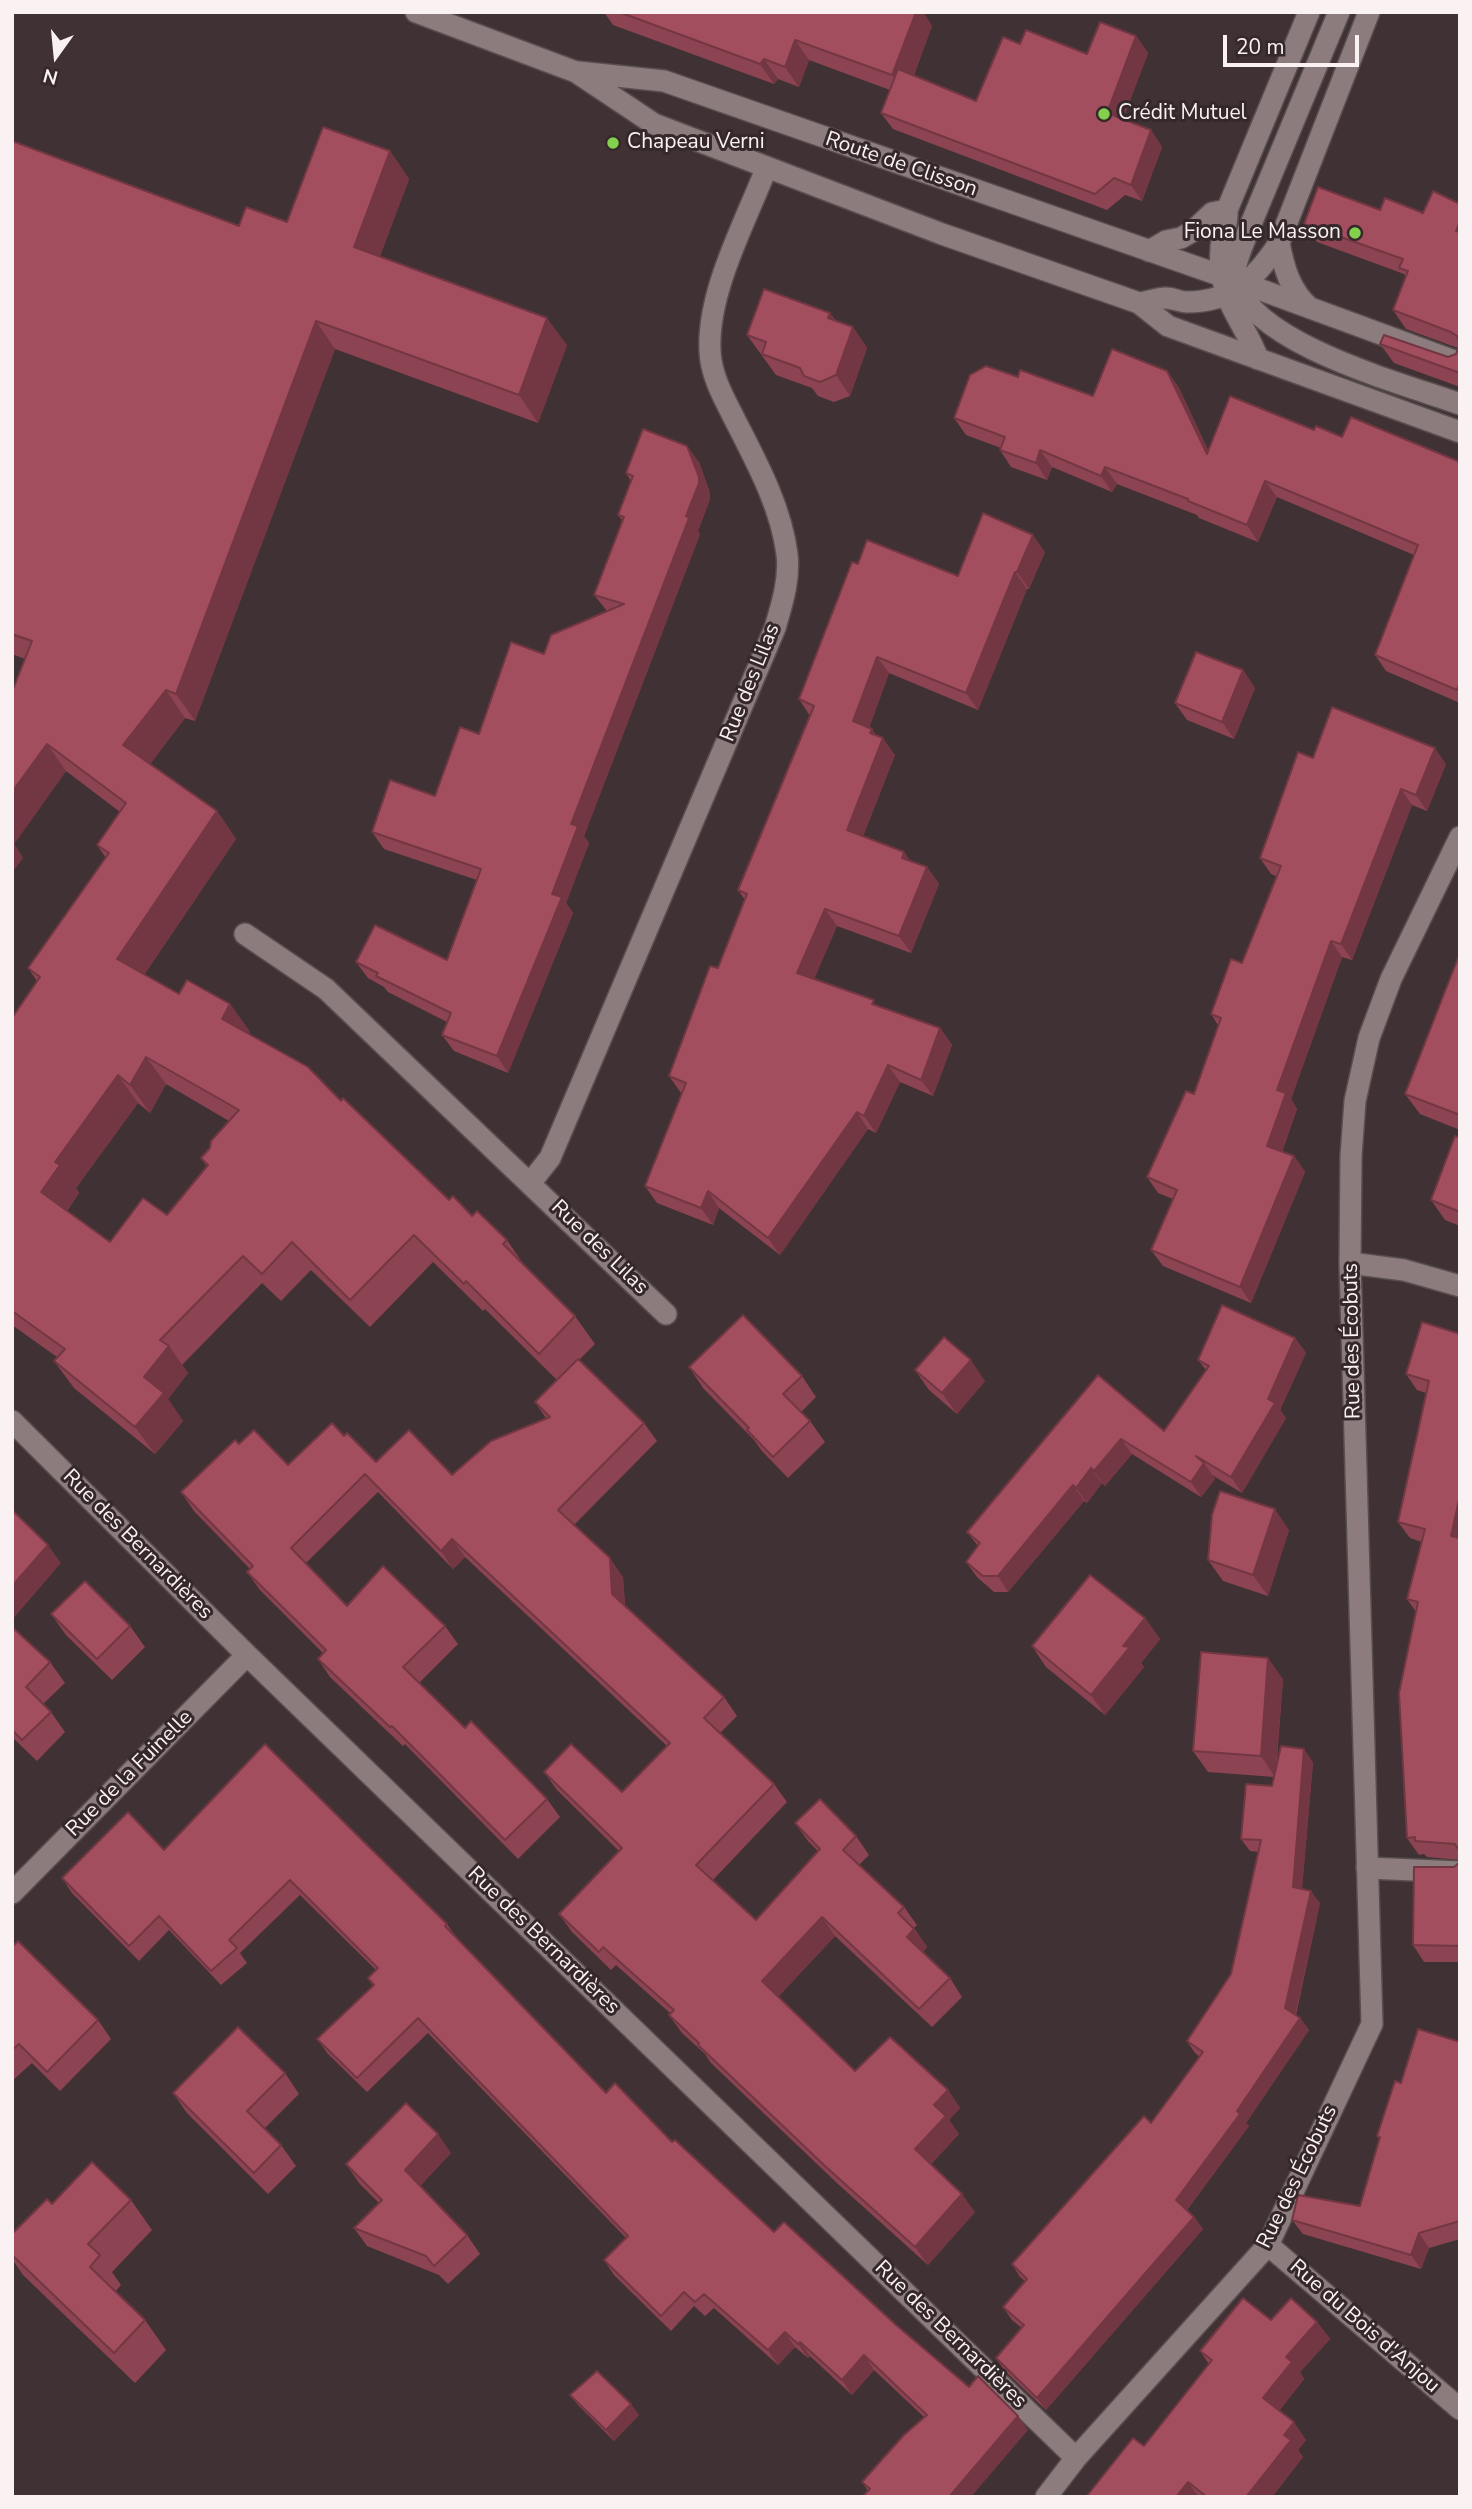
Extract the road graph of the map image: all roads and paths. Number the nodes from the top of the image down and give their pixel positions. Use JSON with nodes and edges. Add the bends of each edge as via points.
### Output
{"nodes":[{"id":1,"x":416,"y":12,"type":"edge"},
{"id":2,"x":1309,"y":12,"type":"edge"},
{"id":3,"x":1339,"y":12,"type":"edge"},
{"id":4,"x":1369,"y":12,"type":"edge"},
{"id":5,"x":576,"y":72,"type":"junction"},
{"id":6,"x":766,"y":169,"type":"junction"},
{"id":7,"x":1227,"y":210,"type":"junction"},
{"id":8,"x":1279,"y":243,"type":"junction"},
{"id":9,"x":1149,"y":251,"type":"junction"},
{"id":10,"x":1233,"y":285,"type":"junction"},
{"id":11,"x":1139,"y":303,"type":"junction"},
{"id":12,"x":1311,"y":309,"type":"junction"},
{"id":13,"x":1258,"y":359,"type":"junction"},
{"id":14,"x":1460,"y":363,"type":"edge"},
{"id":15,"x":1460,"y":404,"type":"edge"},
{"id":16,"x":1460,"y":432,"type":"edge"},
{"id":17,"x":1460,"y":836,"type":"edge"},
{"id":18,"x":245,"y":934,"type":"dead end"},
{"id":19,"x":531,"y":1182,"type":"junction"},
{"id":20,"x":1350,"y":1263,"type":"junction"},
{"id":21,"x":1460,"y":1286,"type":"edge"},
{"id":22,"x":666,"y":1314,"type":"dead end"},
{"id":23,"x":12,"y":1421,"type":"edge"},
{"id":24,"x":247,"y":1655,"type":"junction"},
{"id":25,"x":1367,"y":1868,"type":"junction"},
{"id":26,"x":1460,"y":1871,"type":"edge"},
{"id":27,"x":12,"y":1893,"type":"edge"},
{"id":28,"x":1268,"y":2245,"type":"junction"},
{"id":29,"x":1460,"y":2409,"type":"edge"},
{"id":30,"x":1076,"y":2458,"type":"junction"},
{"id":31,"x":1046,"y":2497,"type":"edge"}],
"edges":[{"from":1,"to":5,"type":"street","name":"Route de Clisson"},
{"from":2,"to":7,"type":"street"},
{"from":3,"to":10,"type":"street","via":[[1248,232]]},
{"from":4,"to":8,"type":"street"},
{"from":5,"to":6,"type":"street","name":"Route de Clisson","via":[[654,124]]},
{"from":5,"to":9,"type":"street","name":"Route de Clisson","via":[[664,81]]},
{"from":6,"to":11,"type":"street","name":"Route de Clisson"},
{"from":6,"to":19,"type":"street","name":"Rue des Lilas","via":[[717,293],[709,354],[716,381],[766,481],[787,555],[786,590],[775,628],[561,1133],[550,1158]]},
{"from":7,"to":9,"type":"street","via":[[1212,213],[1194,231]]},
{"from":7,"to":10,"type":"street","via":[[1223,236]]},
{"from":8,"to":10,"type":"street","via":[[1262,268]]},
{"from":8,"to":12,"type":"street","via":[[1291,285]]},
{"from":9,"to":10,"type":"street","name":"Route de Clisson"},
{"from":10,"to":11,"type":"street","name":"Route de Clisson","via":[[1186,302],[1167,298]]},
{"from":10,"to":12,"type":"street","name":"Route de Clisson"},
{"from":10,"to":13,"type":"street"},
{"from":10,"to":15,"type":"street","via":[[1262,320],[1282,334],[1333,358]]},
{"from":11,"to":13,"type":"street","name":"Route de Clisson","via":[[1168,326]]},
{"from":12,"to":14,"type":"street","name":"Route de Clisson"},
{"from":13,"to":16,"type":"street","name":"Route de Clisson"},
{"from":17,"to":20,"type":"street","name":"Rue des Écobuts","via":[[1391,979],[1369,1038],[1354,1101]]},
{"from":18,"to":19,"type":"street","name":"Rue des Lilas","via":[[327,989]]},
{"from":19,"to":22,"type":"street","name":"Rue des Lilas"},
{"from":20,"to":21,"type":"street","via":[[1404,1270]]},
{"from":20,"to":25,"type":"street","name":"Rue des Écobuts"},
{"from":23,"to":24,"type":"street","name":"Rue des Bernardières"},
{"from":24,"to":27,"type":"street","name":"Rue de la Fuinelle"},
{"from":24,"to":30,"type":"street","name":"Rue des Bernardières"},
{"from":25,"to":26,"type":"street"},
{"from":25,"to":28,"type":"street","name":"Rue des Écobuts","via":[[1372,2024]]},
{"from":28,"to":29,"type":"street","name":"Rue du Bois d'Anjou"},
{"from":28,"to":30,"type":"street","name":"Rue des Écobuts"},
{"from":30,"to":31,"type":"street","name":"Rue des Écobuts"}]}
